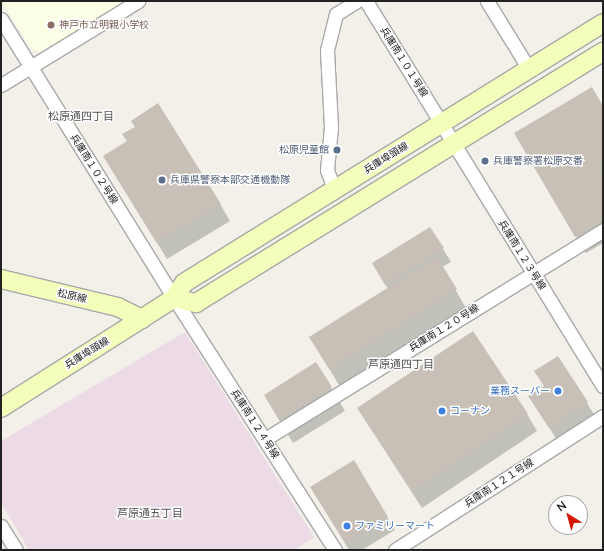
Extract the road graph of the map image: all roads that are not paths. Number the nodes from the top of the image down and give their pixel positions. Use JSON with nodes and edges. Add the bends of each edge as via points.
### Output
{"nodes":[{"id":1,"x":138,"y":1,"type":"edge"},
{"id":2,"x":357,"y":1,"type":"edge"},
{"id":3,"x":366,"y":1,"type":"edge"},
{"id":4,"x":487,"y":1,"type":"edge"},
{"id":5,"x":1,"y":19,"type":"edge"},
{"id":6,"x":603,"y":22,"type":"edge"},
{"id":7,"x":603,"y":52,"type":"edge"},
{"id":8,"x":31,"y":67,"type":"junction"},
{"id":9,"x":529,"y":68,"type":"junction"},
{"id":10,"x":1,"y":85,"type":"edge"},
{"id":11,"x":442,"y":124,"type":"junction"},
{"id":12,"x":454,"y":144,"type":"junction"},
{"id":13,"x":335,"y":191,"type":"junction"},
{"id":14,"x":298,"y":214,"type":"junction"},
{"id":15,"x":603,"y":230,"type":"edge"},
{"id":16,"x":311,"y":233,"type":"junction"},
{"id":17,"x":533,"y":273,"type":"junction"},
{"id":18,"x":1,"y":280,"type":"edge"},
{"id":19,"x":174,"y":298,"type":"junction"},
{"id":20,"x":142,"y":319,"type":"junction"},
{"id":21,"x":603,"y":386,"type":"edge"},
{"id":22,"x":1,"y":408,"type":"edge"},
{"id":23,"x":603,"y":416,"type":"edge"},
{"id":24,"x":265,"y":439,"type":"junction"},
{"id":25,"x":1,"y":526,"type":"edge"},
{"id":26,"x":16,"y":550,"type":"edge"},
{"id":27,"x":335,"y":550,"type":"edge"},
{"id":28,"x":395,"y":550,"type":"edge"}],
"edges":[{"from":1,"to":8,"type":"street"},
{"from":2,"to":13,"type":"street","via":[[336,14],[327,50],[331,127],[327,170]]},
{"from":3,"to":11,"type":"street","name":"兵庫南１０１号線"},
{"from":4,"to":9,"type":"street"},
{"from":5,"to":8,"type":"street","name":"兵庫南１０２号線"},
{"from":6,"to":9,"type":"main road","name":"兵庫埠頭線"},
{"from":7,"to":12,"type":"main road"},
{"from":8,"to":10,"type":"street"},
{"from":8,"to":19,"type":"street","name":"兵庫南１０２号線"},
{"from":9,"to":11,"type":"main road","name":"兵庫埠頭線"},
{"from":11,"to":12,"type":"street","name":"兵庫南１２３号線"},
{"from":11,"to":13,"type":"main road","name":"兵庫埠頭線"},
{"from":12,"to":16,"type":"main road"},
{"from":12,"to":17,"type":"street","name":"兵庫南１２３号線"},
{"from":13,"to":14,"type":"main road","name":"兵庫埠頭線"},
{"from":14,"to":16,"type":"main road"},
{"from":14,"to":19,"type":"main road","name":"兵庫埠頭線","via":[[184,283]]},
{"from":15,"to":17,"type":"street","name":"兵庫南１２０号線"},
{"from":16,"to":19,"type":"main road","via":[[196,303]]},
{"from":17,"to":21,"type":"street","name":"兵庫南１２３号線"},
{"from":17,"to":24,"type":"street","name":"兵庫南１２０号線"},
{"from":18,"to":20,"type":"main road","name":"松原線","via":[[118,307]]},
{"from":19,"to":20,"type":"main road","name":"兵庫埠頭線"},
{"from":19,"to":24,"type":"street","name":"兵庫南１２４号線"},
{"from":20,"to":22,"type":"main road","name":"兵庫埠頭線"},
{"from":23,"to":28,"type":"street","name":"兵庫南１２１号線"},
{"from":24,"to":27,"type":"street","name":"兵庫南１２４号線"},
{"from":25,"to":26,"type":"street"}]}
